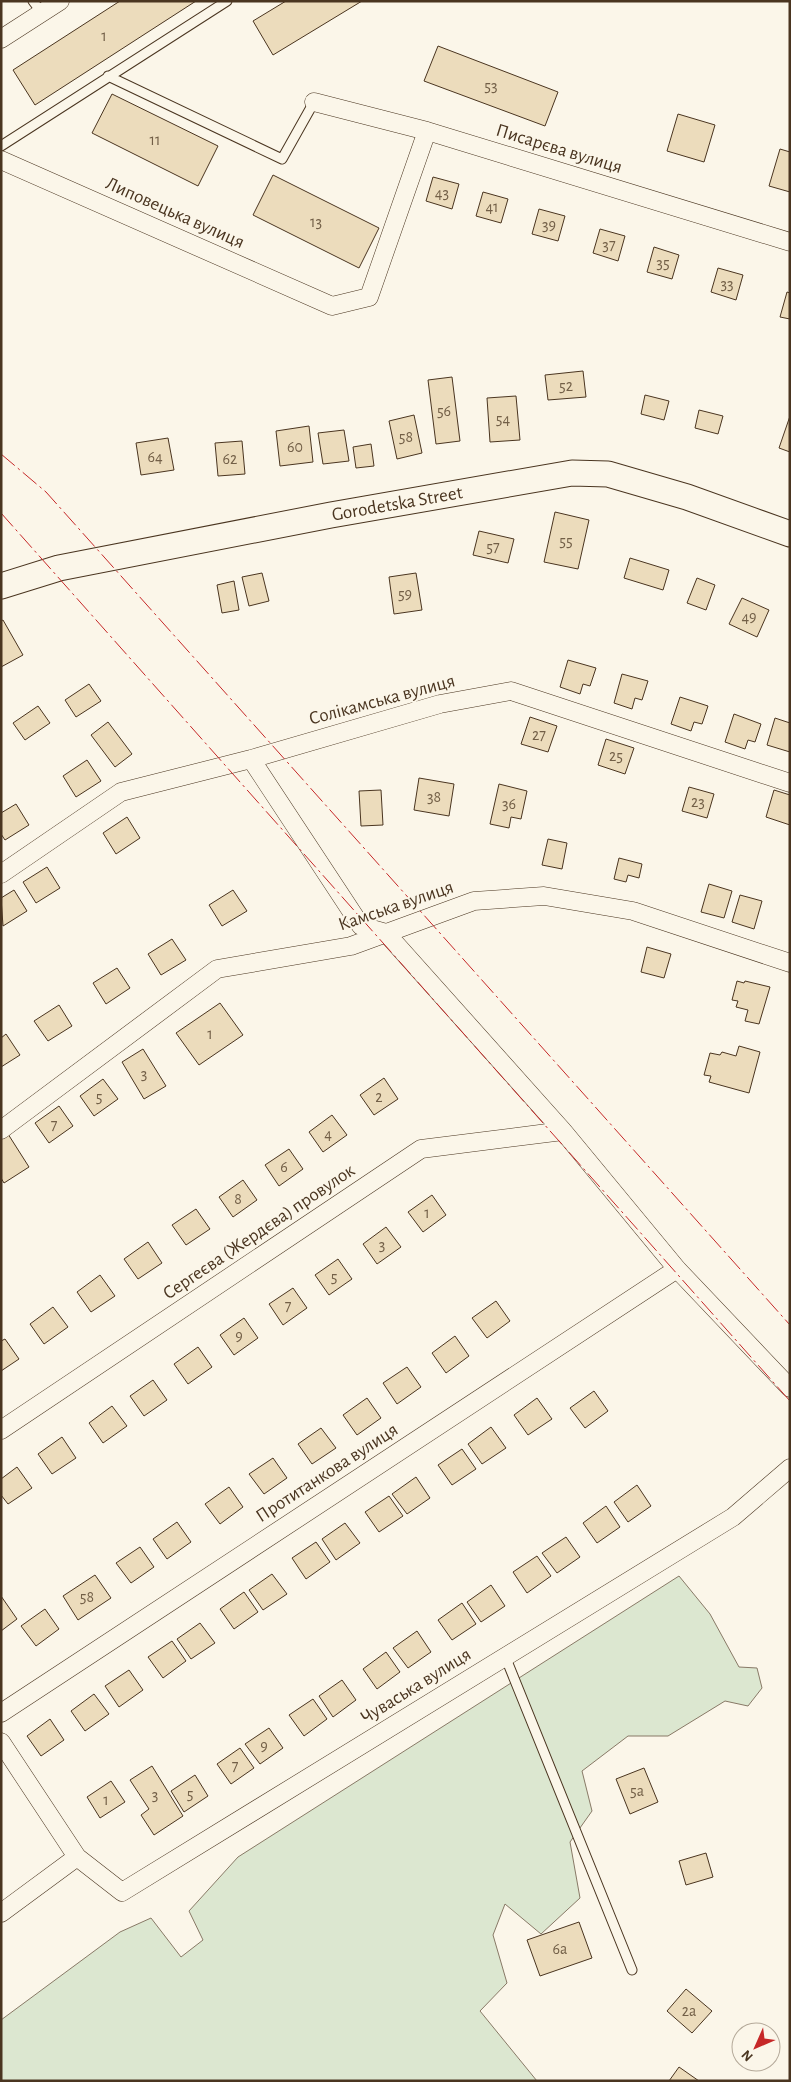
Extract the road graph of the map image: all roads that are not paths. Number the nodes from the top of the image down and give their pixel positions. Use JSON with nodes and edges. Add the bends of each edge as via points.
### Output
{"nodes":[{"id":1,"x":60,"y":1,"type":"edge"},
{"id":2,"x":227,"y":1,"type":"edge"},
{"id":3,"x":37,"y":7,"type":"edge"},
{"id":4,"x":1,"y":39,"type":"edge"},
{"id":5,"x":108,"y":76,"type":"junction"},
{"id":6,"x":314,"y":102,"type":"joint"},
{"id":7,"x":428,"y":131,"type":"junction"},
{"id":8,"x":1,"y":146,"type":"edge"},
{"id":9,"x":1,"y":160,"type":"edge"},
{"id":10,"x":790,"y":242,"type":"edge"},
{"id":11,"x":790,"y":534,"type":"edge"},
{"id":12,"x":1,"y":586,"type":"edge"},
{"id":13,"x":251,"y":759,"type":"junction"},
{"id":14,"x":790,"y":783,"type":"edge"},
{"id":15,"x":1,"y":874,"type":"edge"},
{"id":16,"x":386,"y":934,"type":"junction"},
{"id":17,"x":790,"y":963,"type":"edge"},
{"id":18,"x":1,"y":1130,"type":"edge"},
{"id":19,"x":563,"y":1131,"type":"junction"},
{"id":20,"x":676,"y":1269,"type":"junction"},
{"id":21,"x":790,"y":1388,"type":"edge"},
{"id":22,"x":1,"y":1430,"type":"edge"},
{"id":23,"x":790,"y":1468,"type":"edge"},
{"id":24,"x":505,"y":1656,"type":"junction"},
{"id":25,"x":1,"y":1713,"type":"edge"},
{"id":26,"x":1,"y":1742,"type":"edge"},
{"id":27,"x":77,"y":1857,"type":"junction"},
{"id":28,"x":1,"y":1913,"type":"edge"},
{"id":29,"x":632,"y":1970,"type":"dead end"}],
"edges":[{"from":1,"to":3,"type":"street"},
{"from":2,"to":5,"type":"lane"},
{"from":3,"to":4,"type":"street"},
{"from":5,"to":6,"type":"lane","via":[[282,159]]},
{"from":5,"to":8,"type":"lane"},
{"from":6,"to":7,"type":"street","name":"Писарєва вулиця"},
{"from":7,"to":9,"type":"street","name":"Липовецька вулиця","via":[[369,297],[332,306]]},
{"from":7,"to":10,"type":"street","name":"Писарєва вулиця"},
{"from":11,"to":12,"type":"main road","name":"Gorodetska Street","via":[[686,496],[608,474],[572,473],[331,515],[59,568]]},
{"from":13,"to":14,"type":"street","name":"Солікамська вулиця","via":[[440,704],[512,691]]},
{"from":13,"to":15,"type":"street","name":"Солікамська вулиця","via":[[121,792]]},
{"from":13,"to":16,"type":"street","via":[[361,926]]},
{"from":16,"to":17,"type":"street","name":"Камська вулиця","via":[[474,901],[544,896],[633,911]]},
{"from":16,"to":18,"type":"street","name":"Камська вулиця","via":[[352,946],[217,969]]},
{"from":16,"to":19,"type":"street"},
{"from":19,"to":20,"type":"street"},
{"from":19,"to":22,"type":"street","name":"Сергеєва (Жердєва) провулок","via":[[421,1149]]},
{"from":20,"to":21,"type":"street"},
{"from":20,"to":25,"type":"street","name":"Протитанкова вулиця"},
{"from":23,"to":24,"type":"street","name":"Чуваська вулиця","via":[[733,1517]]},
{"from":24,"to":27,"type":"street","name":"Чуваська вулиця","via":[[122,1892]]},
{"from":24,"to":29,"type":"lane"},
{"from":26,"to":27,"type":"street"},
{"from":27,"to":28,"type":"street"}]}
